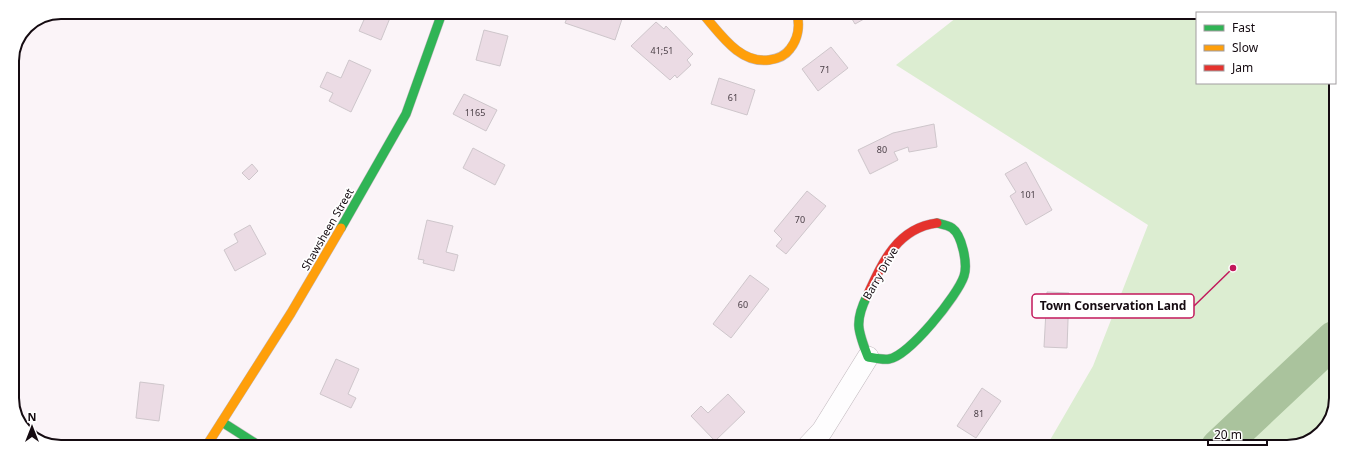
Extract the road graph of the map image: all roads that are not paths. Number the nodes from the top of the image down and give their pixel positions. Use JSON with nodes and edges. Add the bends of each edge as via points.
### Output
{"nodes":[{"id":1,"x":440,"y":19,"type":"edge"},
{"id":2,"x":708,"y":19,"type":"edge"},
{"id":3,"x":798,"y":19,"type":"edge"},
{"id":4,"x":868,"y":357,"type":"junction"},
{"id":5,"x":222,"y":422,"type":"junction"},
{"id":6,"x":210,"y":440,"type":"edge"},
{"id":7,"x":250,"y":440,"type":"edge"},
{"id":8,"x":813,"y":440,"type":"edge"}],
"edges":[{"from":1,"to":5,"type":"street","name":"Shawsheen Street","via":[[406,114],[330,249]]},
{"from":2,"to":3,"type":"street","via":[[744,56],[755,61],[780,58],[790,50],[796,40]]},
{"from":4,"to":4,"type":"street","name":"Barry Drive","via":[[890,359],[915,343],[945,307],[964,276],[963,248],[959,236],[951,227],[938,223],[923,224],[902,237],[878,272],[858,318],[859,331]]},
{"from":4,"to":8,"type":"street"},
{"from":5,"to":6,"type":"street","name":"Shawsheen Street"},
{"from":5,"to":7,"type":"street"}]}
